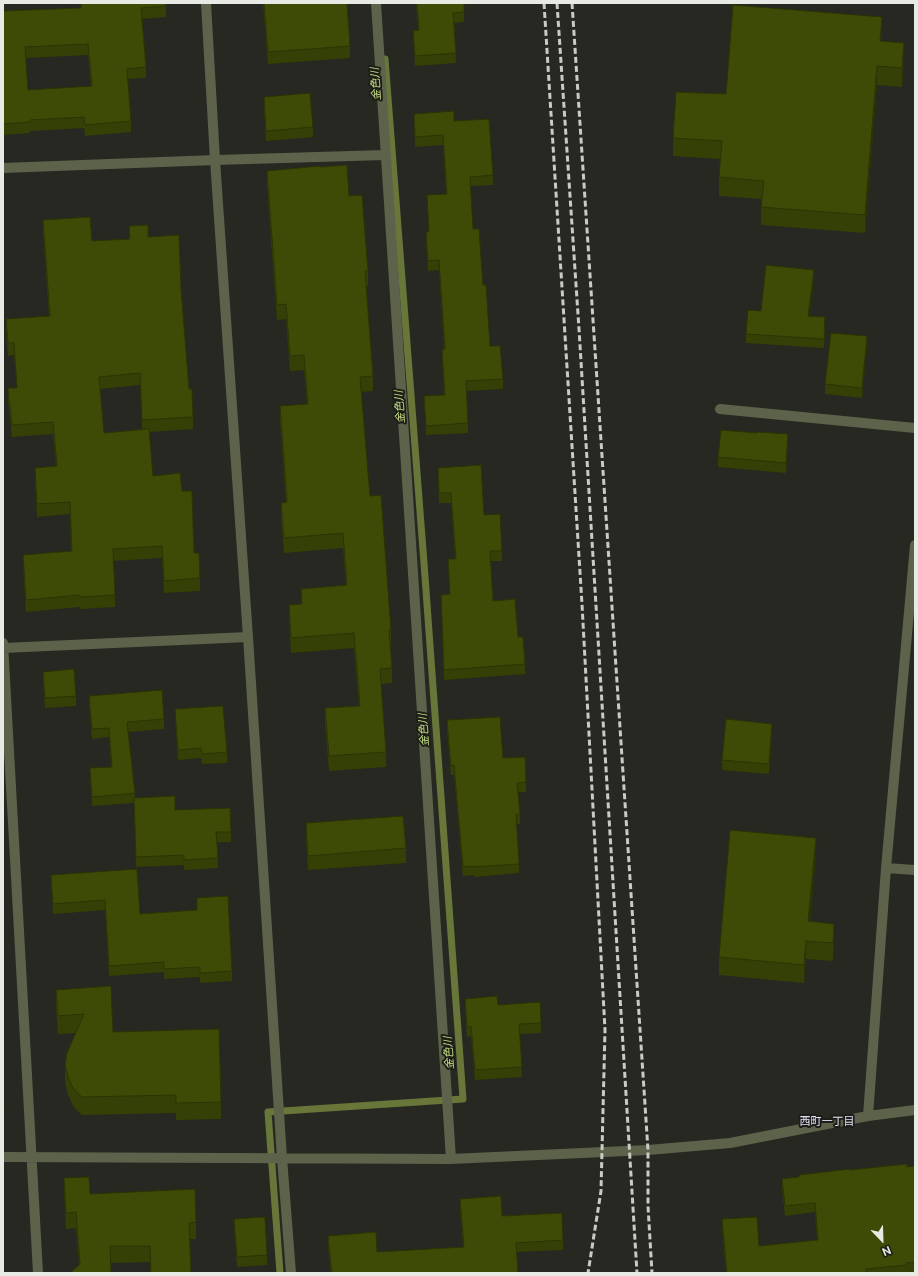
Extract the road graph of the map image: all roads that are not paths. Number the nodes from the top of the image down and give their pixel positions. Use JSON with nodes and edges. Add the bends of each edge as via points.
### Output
{"nodes":[{"id":1,"x":206,"y":3,"type":"edge"},
{"id":2,"x":376,"y":3,"type":"edge"},
{"id":3,"x":385,"y":155,"type":"junction"},
{"id":4,"x":215,"y":160,"type":"junction"},
{"id":5,"x":3,"y":168,"type":"edge"},
{"id":6,"x":720,"y":409,"type":"dead end"},
{"id":7,"x":915,"y":428,"type":"edge"},
{"id":8,"x":915,"y":545,"type":"edge"},
{"id":9,"x":248,"y":637,"type":"junction"},
{"id":10,"x":3,"y":643,"type":"edge"},
{"id":11,"x":3,"y":648,"type":"edge"},
{"id":12,"x":886,"y":868,"type":"junction"},
{"id":13,"x":915,"y":870,"type":"edge"},
{"id":14,"x":915,"y":1110,"type":"edge"},
{"id":15,"x":868,"y":1116,"type":"junction"},
{"id":16,"x":32,"y":1156,"type":"junction"},
{"id":17,"x":3,"y":1157,"type":"edge"},
{"id":18,"x":282,"y":1158,"type":"junction"},
{"id":19,"x":451,"y":1159,"type":"junction"},
{"id":20,"x":38,"y":1273,"type":"edge"},
{"id":21,"x":291,"y":1273,"type":"edge"}],
"edges":[{"from":1,"to":4,"type":"street"},
{"from":2,"to":3,"type":"street"},
{"from":3,"to":4,"type":"street"},
{"from":3,"to":19,"type":"street"},
{"from":4,"to":5,"type":"street"},
{"from":4,"to":9,"type":"street"},
{"from":6,"to":7,"type":"street"},
{"from":8,"to":12,"type":"street"},
{"from":9,"to":11,"type":"street"},
{"from":9,"to":18,"type":"street"},
{"from":10,"to":11,"type":"street"},
{"from":11,"to":16,"type":"street"},
{"from":12,"to":13,"type":"street"},
{"from":12,"to":15,"type":"street"},
{"from":14,"to":15,"type":"street"},
{"from":15,"to":19,"type":"street","via":[[730,1142],[648,1150]]},
{"from":16,"to":17,"type":"street"},
{"from":16,"to":18,"type":"street"},
{"from":16,"to":20,"type":"street"},
{"from":18,"to":19,"type":"street"},
{"from":18,"to":21,"type":"street"}]}
